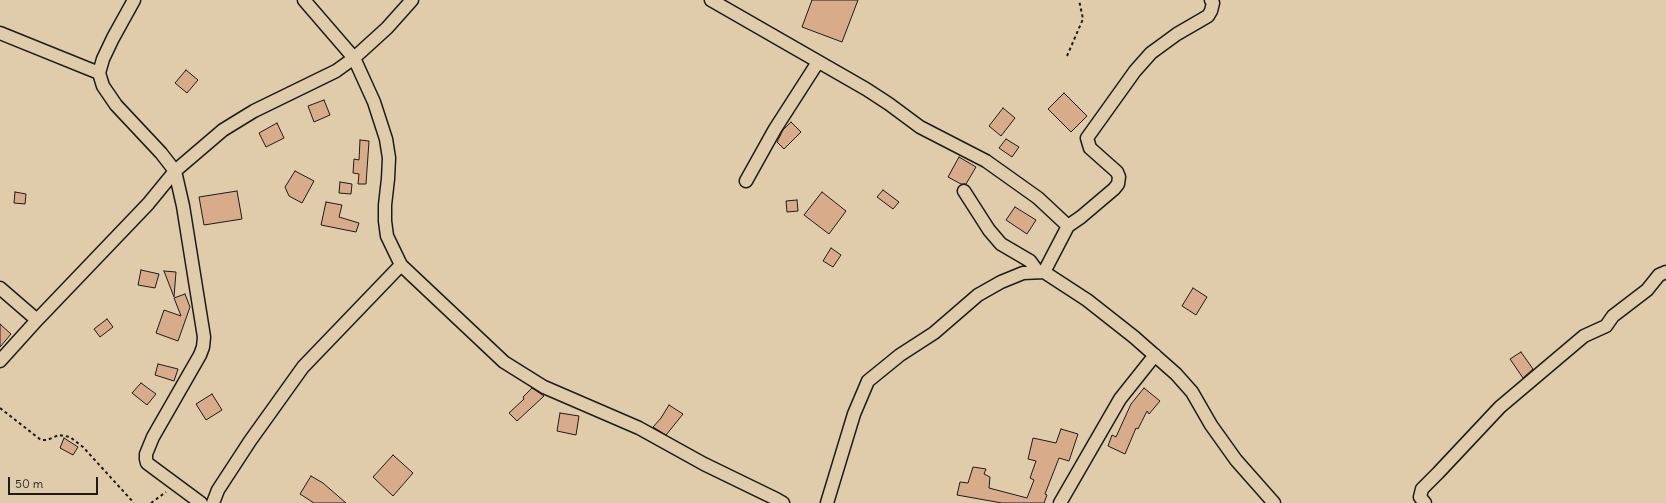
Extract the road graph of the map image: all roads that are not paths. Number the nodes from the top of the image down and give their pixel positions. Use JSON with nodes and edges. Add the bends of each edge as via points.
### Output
{"nodes":[{"id":1,"x":134,"y":0,"type":"edge"},
{"id":2,"x":304,"y":0,"type":"edge"},
{"id":3,"x":412,"y":0,"type":"edge"},
{"id":4,"x":711,"y":0,"type":"edge"},
{"id":5,"x":1211,"y":0,"type":"edge"},
{"id":6,"x":0,"y":34,"type":"edge"},
{"id":7,"x":354,"y":58,"type":"junction"},
{"id":8,"x":818,"y":62,"type":"junction"},
{"id":9,"x":99,"y":73,"type":"junction"},
{"id":10,"x":175,"y":171,"type":"junction"},
{"id":11,"x":746,"y":181,"type":"dead end"},
{"id":12,"x":964,"y":191,"type":"dead end"},
{"id":13,"x":1068,"y":226,"type":"junction"},
{"id":14,"x":400,"y":265,"type":"junction"},
{"id":15,"x":1041,"y":272,"type":"junction"},
{"id":16,"x":1666,"y":272,"type":"edge"},
{"id":17,"x":0,"y":288,"type":"edge"},
{"id":18,"x":37,"y":320,"type":"junction"},
{"id":19,"x":1155,"y":355,"type":"junction"},
{"id":20,"x":0,"y":361,"type":"edge"},
{"id":21,"x":200,"y":503,"type":"edge"},
{"id":22,"x":213,"y":503,"type":"edge"},
{"id":23,"x":782,"y":503,"type":"edge"},
{"id":24,"x":827,"y":503,"type":"edge"},
{"id":25,"x":1060,"y":503,"type":"edge"},
{"id":26,"x":1274,"y":503,"type":"edge"},
{"id":27,"x":1424,"y":503,"type":"edge"}],
"edges":[{"from":1,"to":9,"type":"street","via":[[113,38]]},
{"from":2,"to":7,"type":"street"},
{"from":3,"to":7,"type":"street","via":[[387,28]]},
{"from":4,"to":8,"type":"street"},
{"from":5,"to":13,"type":"street","via":[[1212,11],[1208,16],[1151,53],[1087,138],[1090,148],[1117,172],[1118,184]]},
{"from":6,"to":9,"type":"street"},
{"from":7,"to":10,"type":"street","via":[[336,71],[254,111],[223,130]]},
{"from":7,"to":14,"type":"street","via":[[374,102],[386,139],[389,158],[385,221],[387,236]]},
{"from":8,"to":11,"type":"street","via":[[775,128]]},
{"from":8,"to":13,"type":"street","via":[[889,104],[920,127],[986,161],[1038,198]]},
{"from":9,"to":10,"type":"street","via":[[116,105]]},
{"from":10,"to":18,"type":"street","via":[[148,204]]},
{"from":10,"to":21,"type":"street","via":[[203,328],[203,347],[153,437],[146,459],[147,463],[175,486]]},
{"from":12,"to":15,"type":"street","via":[[1001,244],[1030,261]]},
{"from":13,"to":15,"type":"street"},
{"from":14,"to":22,"type":"street","via":[[303,367],[250,441],[218,490]]},
{"from":14,"to":23,"type":"street","via":[[504,362],[544,386],[639,428]]},
{"from":15,"to":19,"type":"street","via":[[1088,300]]},
{"from":15,"to":24,"type":"street","via":[[1023,273],[978,294],[934,333],[900,355],[868,382],[854,414]]},
{"from":16,"to":27,"type":"street","via":[[1659,275],[1647,290],[1613,316],[1606,326],[1584,336],[1500,407],[1422,489],[1420,497]]},
{"from":17,"to":18,"type":"street"},
{"from":18,"to":20,"type":"street"},
{"from":19,"to":25,"type":"street","via":[[1120,399]]},
{"from":19,"to":26,"type":"street","via":[[1192,392],[1236,460]]}]}
